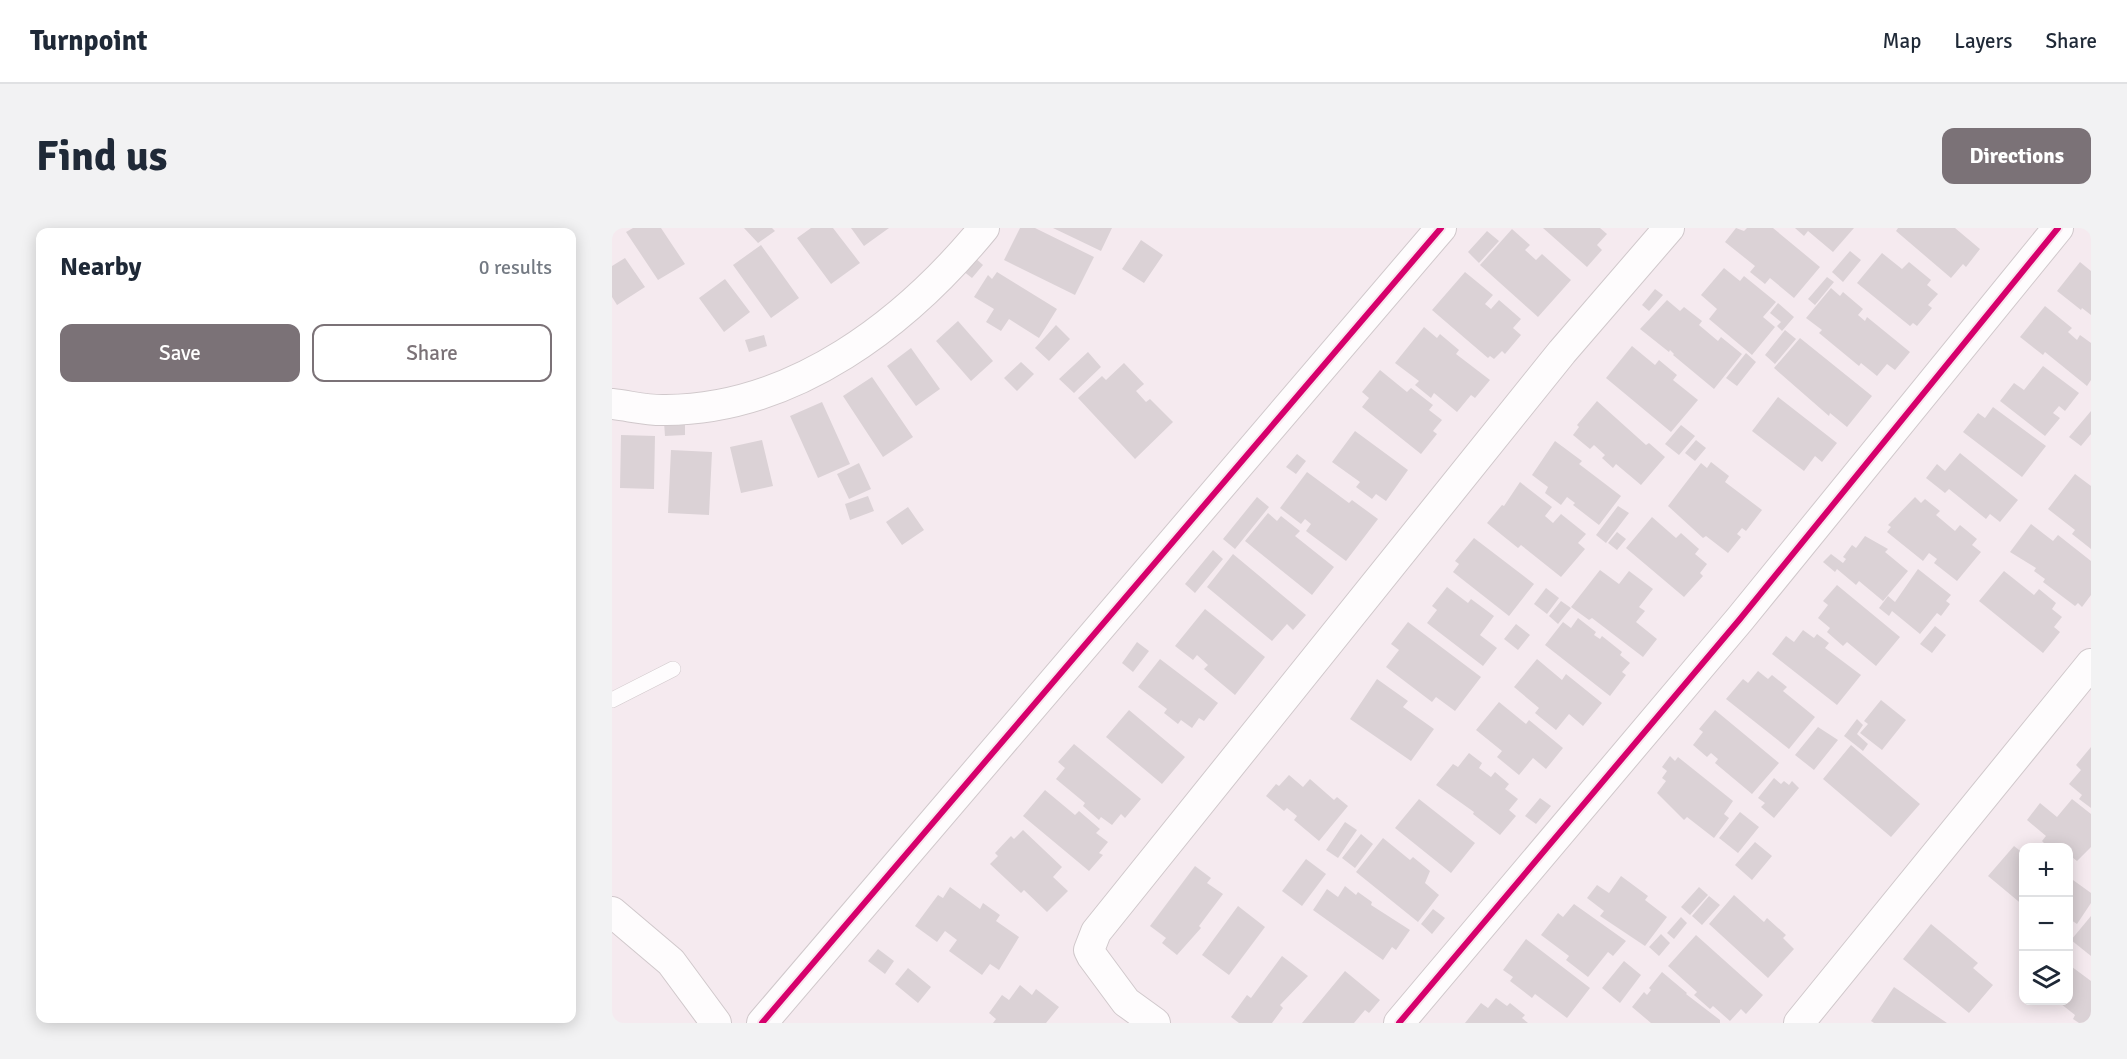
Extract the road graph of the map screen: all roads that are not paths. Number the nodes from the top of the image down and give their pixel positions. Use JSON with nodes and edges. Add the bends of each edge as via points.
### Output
{"nodes":[{"id":1,"x":984,"y":228,"type":"edge"},
{"id":2,"x":1441,"y":228,"type":"edge"},
{"id":3,"x":1669,"y":228,"type":"edge"},
{"id":4,"x":2058,"y":228,"type":"edge"},
{"id":5,"x":612,"y":404,"type":"edge"},
{"id":6,"x":2091,"y":663,"type":"edge"},
{"id":7,"x":673,"y":669,"type":"dead end"},
{"id":8,"x":612,"y":700,"type":"edge"},
{"id":9,"x":612,"y":912,"type":"edge"},
{"id":10,"x":716,"y":1023,"type":"edge"},
{"id":11,"x":762,"y":1023,"type":"edge"},
{"id":12,"x":1155,"y":1023,"type":"edge"},
{"id":13,"x":1399,"y":1023,"type":"edge"},
{"id":14,"x":1799,"y":1023,"type":"edge"}],
"edges":[{"from":1,"to":5,"type":"street","via":[[897,318],[838,358],[777,388],[708,407],[665,410]]},
{"from":2,"to":11,"type":"street"},
{"from":3,"to":12,"type":"street","via":[[1562,352],[1096,932],[1089,950],[1092,956],[1126,1002]]},
{"from":4,"to":13,"type":"street","via":[[1740,619]]},
{"from":6,"to":14,"type":"street"},
{"from":7,"to":8,"type":"lane"},
{"from":9,"to":10,"type":"street","via":[[672,962]]}]}
